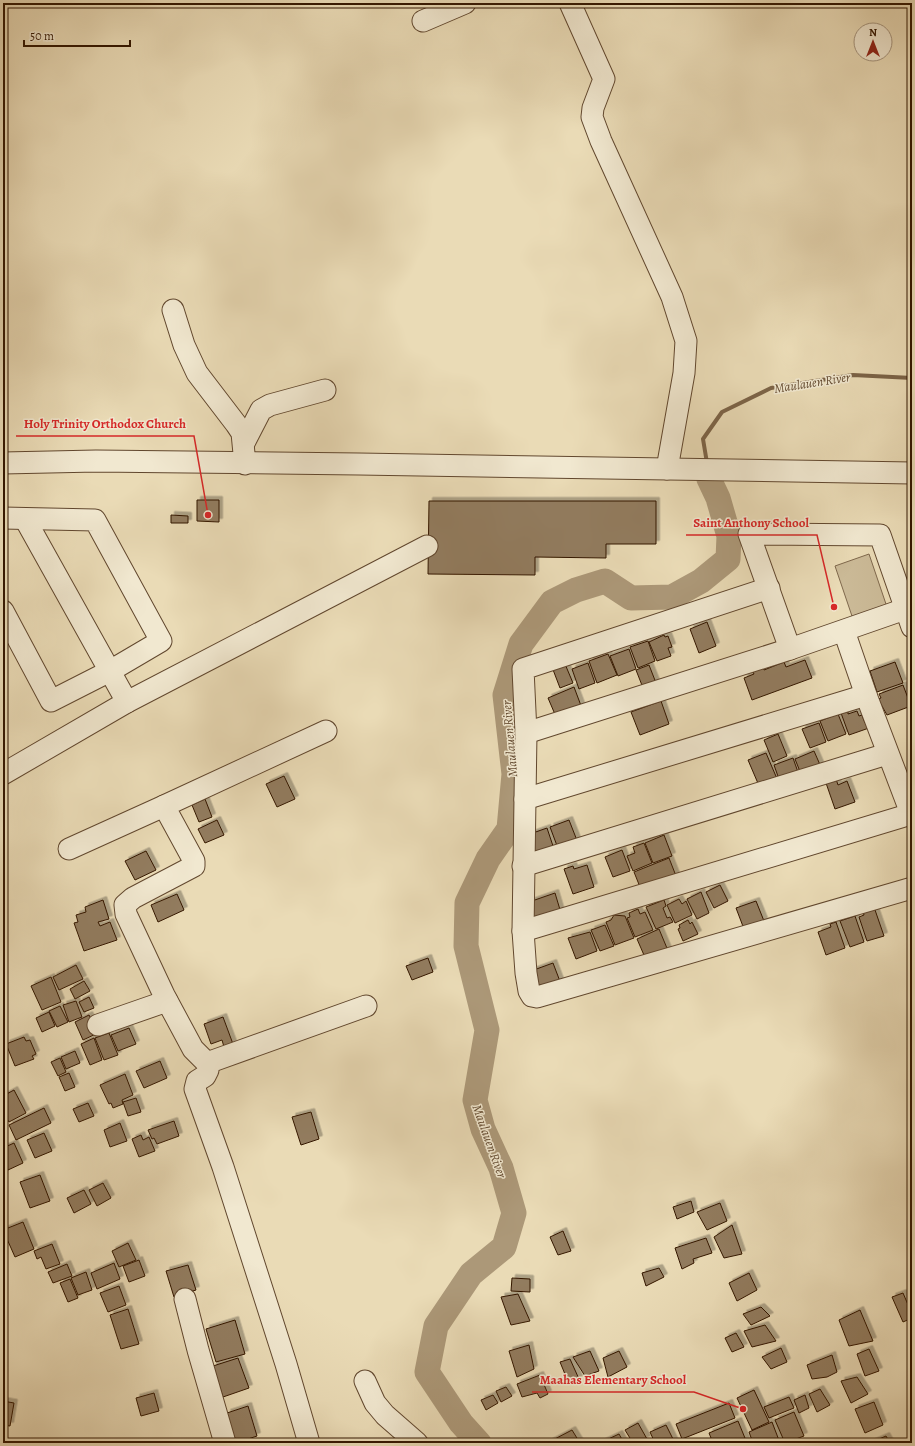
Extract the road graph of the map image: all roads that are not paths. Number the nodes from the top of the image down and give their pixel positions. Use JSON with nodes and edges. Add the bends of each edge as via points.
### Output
{"nodes":[{"id":1,"x":464,"y":3,"type":"edge"},
{"id":2,"x":570,"y":3,"type":"edge"},
{"id":3,"x":423,"y":21,"type":"dead end"},
{"id":4,"x":173,"y":310,"type":"dead end"},
{"id":5,"x":325,"y":390,"type":"dead end"},
{"id":6,"x":244,"y":443,"type":"junction"},
{"id":7,"x":3,"y":463,"type":"edge"},
{"id":8,"x":245,"y":464,"type":"junction"},
{"id":9,"x":670,"y":469,"type":"junction"},
{"id":10,"x":912,"y":473,"type":"edge"},
{"id":11,"x":3,"y":518,"type":"edge"},
{"id":12,"x":25,"y":519,"type":"junction"},
{"id":13,"x":427,"y":546,"type":"dead end"},
{"id":14,"x":769,"y":588,"type":"junction"},
{"id":15,"x":3,"y":610,"type":"edge"},
{"id":16,"x":909,"y":618,"type":"edge"},
{"id":17,"x":844,"y":631,"type":"junction"},
{"id":18,"x":790,"y":649,"type":"junction"},
{"id":19,"x":110,"y":671,"type":"junction"},
{"id":20,"x":866,"y":695,"type":"junction"},
{"id":21,"x":127,"y":702,"type":"junction"},
{"id":22,"x":326,"y":731,"type":"dead end"},
{"id":23,"x":526,"y":733,"type":"junction"},
{"id":24,"x":887,"y":754,"type":"junction"},
{"id":25,"x":3,"y":774,"type":"edge"},
{"id":26,"x":525,"y":799,"type":"junction"},
{"id":27,"x":164,"y":806,"type":"junction"},
{"id":28,"x":912,"y":815,"type":"edge"},
{"id":29,"x":69,"y":849,"type":"dead end"},
{"id":30,"x":523,"y":866,"type":"junction"},
{"id":31,"x":912,"y":888,"type":"edge"},
{"id":32,"x":523,"y":931,"type":"junction"},
{"id":33,"x":167,"y":1002,"type":"junction"},
{"id":34,"x":366,"y":1006,"type":"dead end"},
{"id":35,"x":98,"y":1025,"type":"dead end"},
{"id":36,"x":207,"y":1063,"type":"junction"},
{"id":37,"x":186,"y":1299,"type":"dead end"},
{"id":38,"x":365,"y":1381,"type":"dead end"},
{"id":39,"x":225,"y":1443,"type":"edge"},
{"id":40,"x":309,"y":1443,"type":"edge"},
{"id":41,"x":417,"y":1443,"type":"edge"}],
"edges":[{"from":1,"to":3,"type":"street"},
{"from":2,"to":9,"type":"street","via":[[604,79],[592,117],[672,297],[686,341]]},
{"from":4,"to":6,"type":"street","via":[[194,367],[236,424]]},
{"from":5,"to":6,"type":"street","via":[[270,405],[261,410]]},
{"from":6,"to":8,"type":"street"},
{"from":7,"to":8,"type":"street"},
{"from":8,"to":9,"type":"street"},
{"from":9,"to":10,"type":"street"},
{"from":11,"to":12,"type":"street"},
{"from":12,"to":19,"type":"street"},
{"from":12,"to":19,"type":"street","via":[[95,520],[161,641]]},
{"from":13,"to":21,"type":"street"},
{"from":14,"to":16,"type":"street","via":[[749,534],[880,535]]},
{"from":14,"to":18,"type":"street"},
{"from":14,"to":23,"type":"street","via":[[523,669]]},
{"from":15,"to":19,"type":"street","via":[[51,701]]},
{"from":16,"to":17,"type":"street"},
{"from":17,"to":18,"type":"street"},
{"from":17,"to":20,"type":"street"},
{"from":18,"to":23,"type":"street"},
{"from":19,"to":21,"type":"street"},
{"from":20,"to":24,"type":"street"},
{"from":20,"to":26,"type":"street"},
{"from":21,"to":25,"type":"street"},
{"from":22,"to":27,"type":"street"},
{"from":23,"to":26,"type":"street"},
{"from":24,"to":28,"type":"street"},
{"from":24,"to":30,"type":"street"},
{"from":26,"to":30,"type":"street"},
{"from":27,"to":29,"type":"street"},
{"from":27,"to":33,"type":"street","via":[[194,861],[194,866],[133,898],[125,905],[126,914]]},
{"from":28,"to":32,"type":"street"},
{"from":30,"to":32,"type":"street"},
{"from":31,"to":32,"type":"street","via":[[538,997],[532,996],[529,991]]},
{"from":33,"to":35,"type":"street"},
{"from":33,"to":36,"type":"street","via":[[192,1049]]},
{"from":34,"to":36,"type":"street"},
{"from":36,"to":40,"type":"street","via":[[208,1070],[205,1076],[197,1081],[196,1089],[272,1318]]},
{"from":37,"to":39,"type":"street"},
{"from":38,"to":41,"type":"street","via":[[375,1403],[385,1415]]}]}
